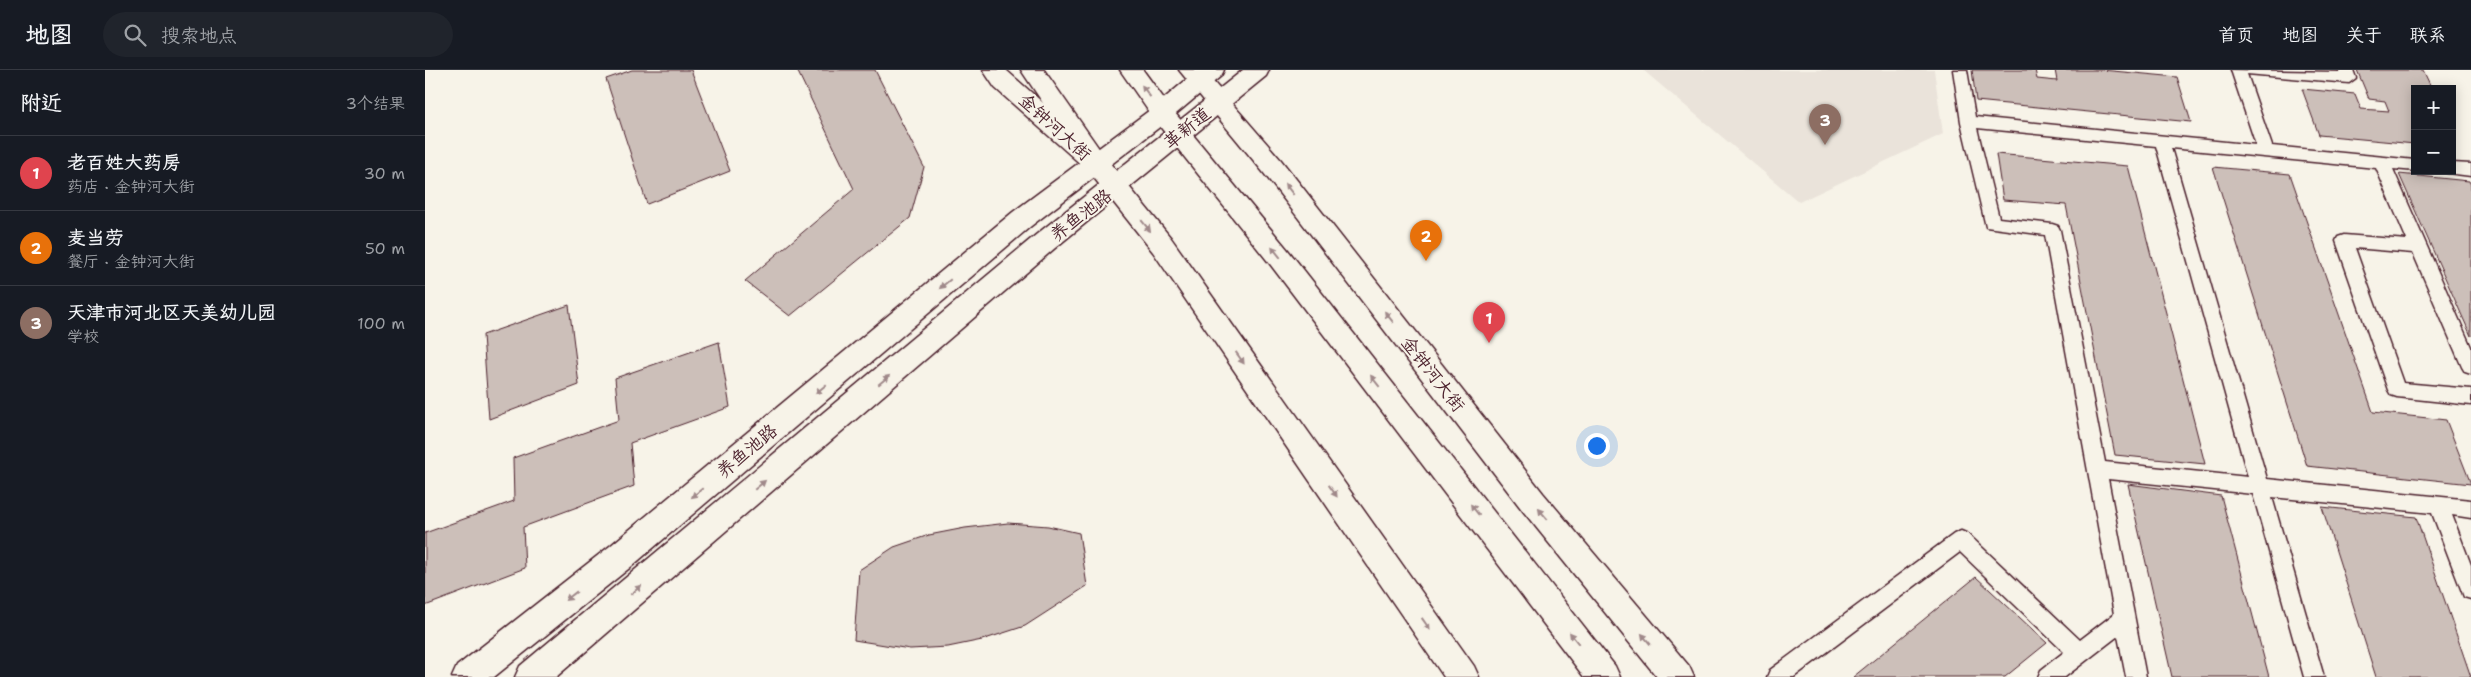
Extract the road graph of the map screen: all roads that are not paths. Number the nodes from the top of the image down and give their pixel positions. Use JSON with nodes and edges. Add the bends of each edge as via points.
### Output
{"nodes":[{"id":1,"x":994,"y":70,"type":"edge"},
{"id":2,"x":1032,"y":70,"type":"edge"},
{"id":3,"x":1131,"y":70,"type":"edge"},
{"id":4,"x":1258,"y":70,"type":"edge"},
{"id":5,"x":1960,"y":70,"type":"edge"},
{"id":6,"x":2238,"y":70,"type":"edge"},
{"id":7,"x":2249,"y":70,"type":"edge"},
{"id":8,"x":2346,"y":70,"type":"edge"},
{"id":9,"x":2282,"y":71,"type":"edge"},
{"id":10,"x":1201,"y":74,"type":"edge"},
{"id":11,"x":1219,"y":103,"type":"junction"},
{"id":12,"x":1162,"y":113,"type":"junction"},
{"id":13,"x":1968,"y":122,"type":"junction"},
{"id":14,"x":1180,"y":134,"type":"junction"},
{"id":15,"x":2163,"y":141,"type":"junction"},
{"id":16,"x":2266,"y":151,"type":"junction"},
{"id":17,"x":1095,"y":163,"type":"junction"},
{"id":18,"x":2382,"y":163,"type":"junction"},
{"id":19,"x":2411,"y":166,"type":"edge"},
{"id":20,"x":2456,"y":169,"type":"edge"},
{"id":21,"x":2471,"y":170,"type":"edge"},
{"id":22,"x":1117,"y":187,"type":"junction"},
{"id":23,"x":1022,"y":219,"type":"junction"},
{"id":24,"x":1047,"y":242,"type":"junction"},
{"id":25,"x":2419,"y":247,"type":"junction"},
{"id":26,"x":982,"y":262,"type":"dead end"},
{"id":27,"x":1016,"y":283,"type":"dead end"},
{"id":28,"x":2471,"y":367,"type":"edge"},
{"id":29,"x":2471,"y":397,"type":"edge"},
{"id":30,"x":2099,"y":470,"type":"junction"},
{"id":31,"x":2259,"y":486,"type":"junction"},
{"id":32,"x":2438,"y":506,"type":"junction"},
{"id":33,"x":2471,"y":509,"type":"edge"},
{"id":34,"x":2471,"y":590,"type":"edge"},
{"id":35,"x":2125,"y":618,"type":"junction"},
{"id":36,"x":2079,"y":653,"type":"junction"},
{"id":37,"x":468,"y":677,"type":"edge"},
{"id":38,"x":531,"y":677,"type":"edge"},
{"id":39,"x":1463,"y":677,"type":"edge"},
{"id":40,"x":1604,"y":677,"type":"edge"},
{"id":41,"x":1678,"y":677,"type":"edge"},
{"id":42,"x":1777,"y":677,"type":"edge"},
{"id":43,"x":2048,"y":677,"type":"edge"},
{"id":44,"x":2136,"y":677,"type":"edge"},
{"id":45,"x":2314,"y":677,"type":"edge"}],
"edges":[{"from":1,"to":17,"type":"street","name":"金钟河大街","via":[[1003,82]]},
{"from":2,"to":17,"type":"street","name":"金钟河大街"},
{"from":12,"to":3,"type":"street","one_way":true},
{"from":4,"to":11,"type":"street","name":"革新道"},
{"from":5,"to":13,"type":"lane"},
{"from":6,"to":16,"type":"lane"},
{"from":7,"to":9,"type":"lane"},
{"from":8,"to":9,"type":"lane","via":[[2349,78]]},
{"from":10,"to":11,"type":"street","name":"金钟河大街"},
{"from":10,"to":12,"type":"street","name":"革新道"},
{"from":11,"to":14,"type":"street","name":"革新道"},
{"from":41,"to":11,"type":"street","name":"金钟河大街","one_way":true,"via":[[1533,502],[1272,166]]},
{"from":12,"to":14,"type":"street"},
{"from":12,"to":17,"type":"street","name":"养鱼池路"},
{"from":13,"to":15,"type":"lane"},
{"from":13,"to":30,"type":"lane","via":[[1992,223],[2052,230]]},
{"from":14,"to":22,"type":"street","name":"革新道"},
{"from":40,"to":14,"type":"street","one_way":true},
{"from":15,"to":16,"type":"lane"},
{"from":15,"to":31,"type":"lane"},
{"from":16,"to":18,"type":"lane"},
{"from":17,"to":22,"type":"street","name":"金钟河大街"},
{"from":17,"to":23,"type":"street","name":"养鱼池路"},
{"from":18,"to":19,"type":"lane"},
{"from":18,"to":25,"type":"lane"},
{"from":20,"to":21,"type":"lane"},
{"from":22,"to":24,"type":"street","name":"养鱼池路"},
{"from":22,"to":39,"type":"street","name":"金钟河大街","one_way":true,"via":[[1162,245]]},
{"from":23,"to":26,"type":"street","name":"养鱼池路"},
{"from":23,"to":37,"type":"street","name":"养鱼池路","one_way":true,"via":[[621,556]]},
{"from":24,"to":27,"type":"street","name":"养鱼池路"},
{"from":38,"to":24,"type":"street","name":"养鱼池路","one_way":true},
{"from":25,"to":28,"type":"lane"},
{"from":25,"to":29,"type":"lane","via":[[2344,242],[2397,390]]},
{"from":30,"to":31,"type":"lane"},
{"from":30,"to":35,"type":"lane"},
{"from":31,"to":32,"type":"lane"},
{"from":31,"to":45,"type":"lane"},
{"from":32,"to":33,"type":"lane"},
{"from":32,"to":34,"type":"lane"},
{"from":35,"to":36,"type":"lane"},
{"from":35,"to":44,"type":"lane"},
{"from":36,"to":42,"type":"lane","via":[[1961,540]]},
{"from":36,"to":43,"type":"lane"}]}
